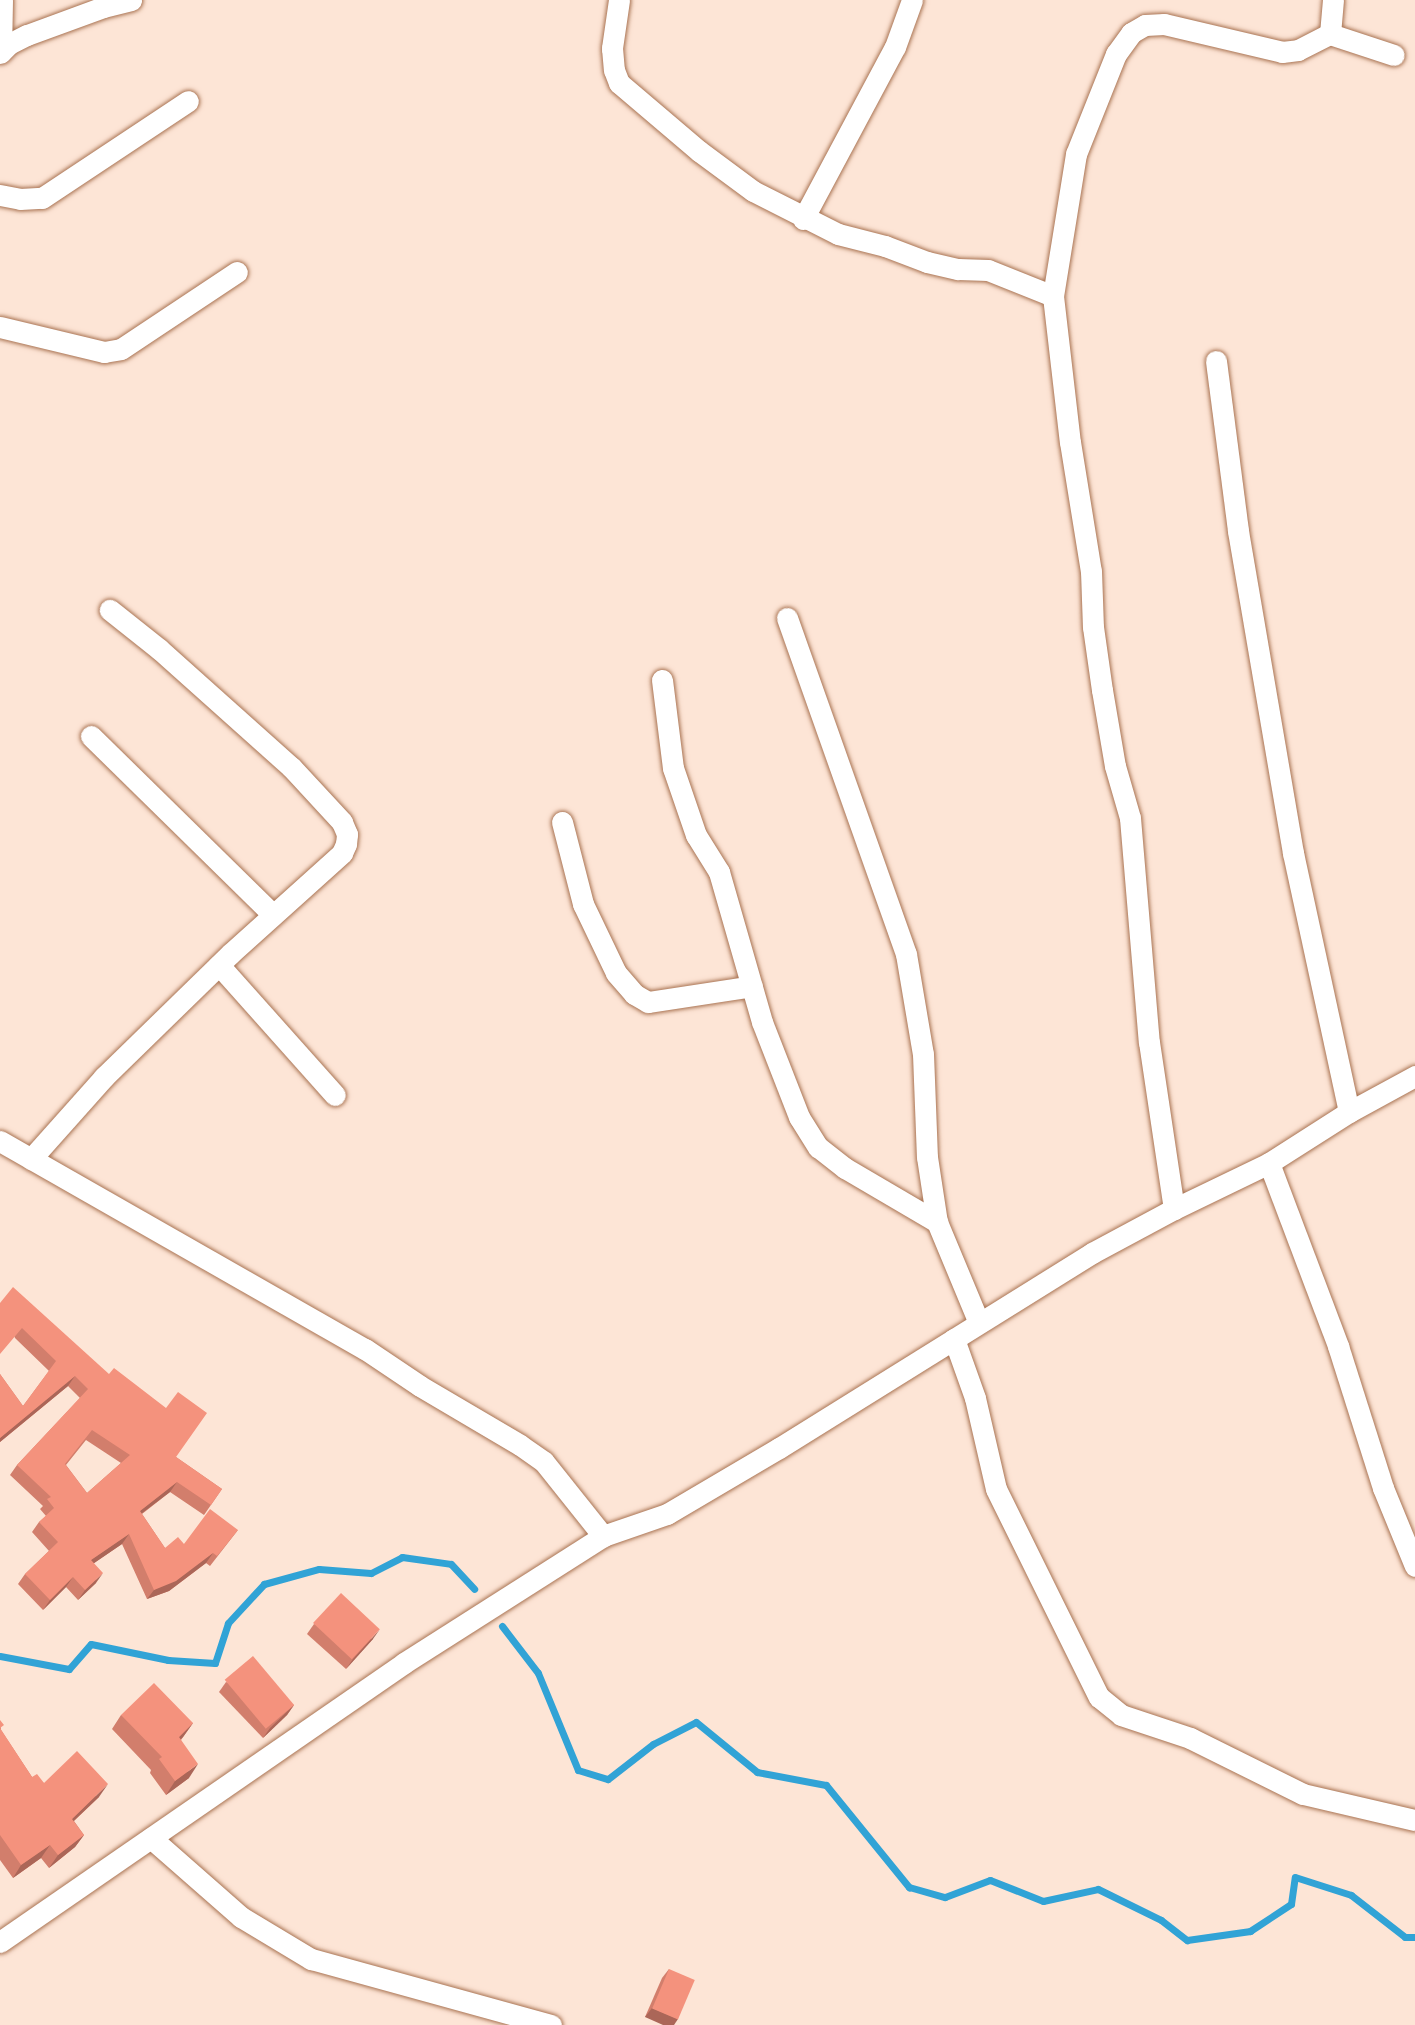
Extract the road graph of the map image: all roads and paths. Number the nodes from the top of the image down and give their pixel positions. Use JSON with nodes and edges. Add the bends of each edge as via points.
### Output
{"nodes":[{"id":1,"x":2,"y":0,"type":"edge"},
{"id":2,"x":131,"y":0,"type":"edge"},
{"id":3,"x":619,"y":0,"type":"edge"},
{"id":4,"x":912,"y":0,"type":"edge"},
{"id":5,"x":1333,"y":0,"type":"edge"},
{"id":6,"x":1330,"y":34,"type":"junction"},
{"id":7,"x":0,"y":52,"type":"edge"},
{"id":8,"x":1394,"y":55,"type":"dead end"},
{"id":9,"x":188,"y":101,"type":"dead end"},
{"id":10,"x":0,"y":195,"type":"edge"},
{"id":11,"x":803,"y":219,"type":"junction"},
{"id":12,"x":237,"y":272,"type":"dead end"},
{"id":13,"x":1053,"y":296,"type":"junction"},
{"id":14,"x":0,"y":327,"type":"edge"},
{"id":15,"x":1216,"y":361,"type":"dead end"},
{"id":16,"x":110,"y":610,"type":"dead end"},
{"id":17,"x":787,"y":618,"type":"dead end"},
{"id":18,"x":662,"y":680,"type":"dead end"},
{"id":19,"x":91,"y":736,"type":"dead end"},
{"id":20,"x":562,"y":822,"type":"dead end"},
{"id":21,"x":273,"y":915,"type":"junction"},
{"id":22,"x":219,"y":965,"type":"junction"},
{"id":23,"x":752,"y":986,"type":"junction"},
{"id":24,"x":1415,"y":1076,"type":"edge"},
{"id":25,"x":335,"y":1095,"type":"dead end"},
{"id":26,"x":1349,"y":1112,"type":"junction"},
{"id":27,"x":0,"y":1141,"type":"edge"},
{"id":28,"x":32,"y":1159,"type":"junction"},
{"id":29,"x":1269,"y":1164,"type":"junction"},
{"id":30,"x":1174,"y":1209,"type":"junction"},
{"id":31,"x":937,"y":1222,"type":"junction"},
{"id":32,"x":979,"y":1324,"type":"junction"},
{"id":33,"x":954,"y":1339,"type":"junction"},
{"id":34,"x":603,"y":1536,"type":"junction"},
{"id":35,"x":1415,"y":1566,"type":"edge"},
{"id":36,"x":1415,"y":1821,"type":"edge"},
{"id":37,"x":150,"y":1838,"type":"junction"},
{"id":38,"x":0,"y":1942,"type":"edge"},
{"id":39,"x":551,"y":2025,"type":"edge"}],
"edges":[{"from":1,"to":7,"type":"street"},
{"from":2,"to":7,"type":"street","via":[[27,35]]},
{"from":3,"to":11,"type":"street","via":[[612,48],[619,83],[753,191]]},
{"from":4,"to":11,"type":"street","via":[[895,47]]},
{"from":5,"to":6,"type":"street"},
{"from":6,"to":8,"type":"street"},
{"from":6,"to":13,"type":"street","via":[[1317,43],[1282,52],[1164,24],[1145,25],[1131,33],[1116,54],[1076,154]]},
{"from":9,"to":10,"type":"street","via":[[42,198]]},
{"from":11,"to":13,"type":"street","via":[[927,262],[988,270]]},
{"from":12,"to":14,"type":"street","via":[[121,349],[104,352]]},
{"from":13,"to":30,"type":"street","via":[[1091,571],[1102,690],[1115,766],[1130,818],[1149,1042]]},
{"from":15,"to":26,"type":"street","via":[[1238,531],[1293,853]]},
{"from":16,"to":21,"type":"street","via":[[291,767],[342,822],[347,834],[342,853]]},
{"from":17,"to":31,"type":"street","via":[[906,954],[923,1054],[927,1157]]},
{"from":18,"to":23,"type":"street","via":[[673,768],[696,835],[719,872]]},
{"from":19,"to":21,"type":"street"},
{"from":20,"to":23,"type":"street","via":[[583,904],[617,973],[634,994],[648,1002]]},
{"from":21,"to":22,"type":"street"},
{"from":22,"to":25,"type":"street"},
{"from":22,"to":28,"type":"street","via":[[104,1077]]},
{"from":23,"to":31,"type":"street","via":[[799,1117],[818,1147]]},
{"from":24,"to":26,"type":"street"},
{"from":26,"to":29,"type":"street"},
{"from":27,"to":28,"type":"street"},
{"from":28,"to":34,"type":"street","via":[[365,1349],[520,1445],[544,1462]]},
{"from":29,"to":30,"type":"street"},
{"from":29,"to":35,"type":"street"},
{"from":30,"to":32,"type":"street","via":[[1092,1253]]},
{"from":31,"to":32,"type":"street"},
{"from":32,"to":33,"type":"street"},
{"from":33,"to":34,"type":"street","via":[[667,1514]]},
{"from":33,"to":36,"type":"street","via":[[975,1398],[996,1489],[1099,1697],[1121,1715],[1190,1738],[1303,1794]]},
{"from":34,"to":37,"type":"street","via":[[404,1663]]},
{"from":37,"to":38,"type":"street"},
{"from":37,"to":39,"type":"street","via":[[241,1917],[312,1959]]}]}
